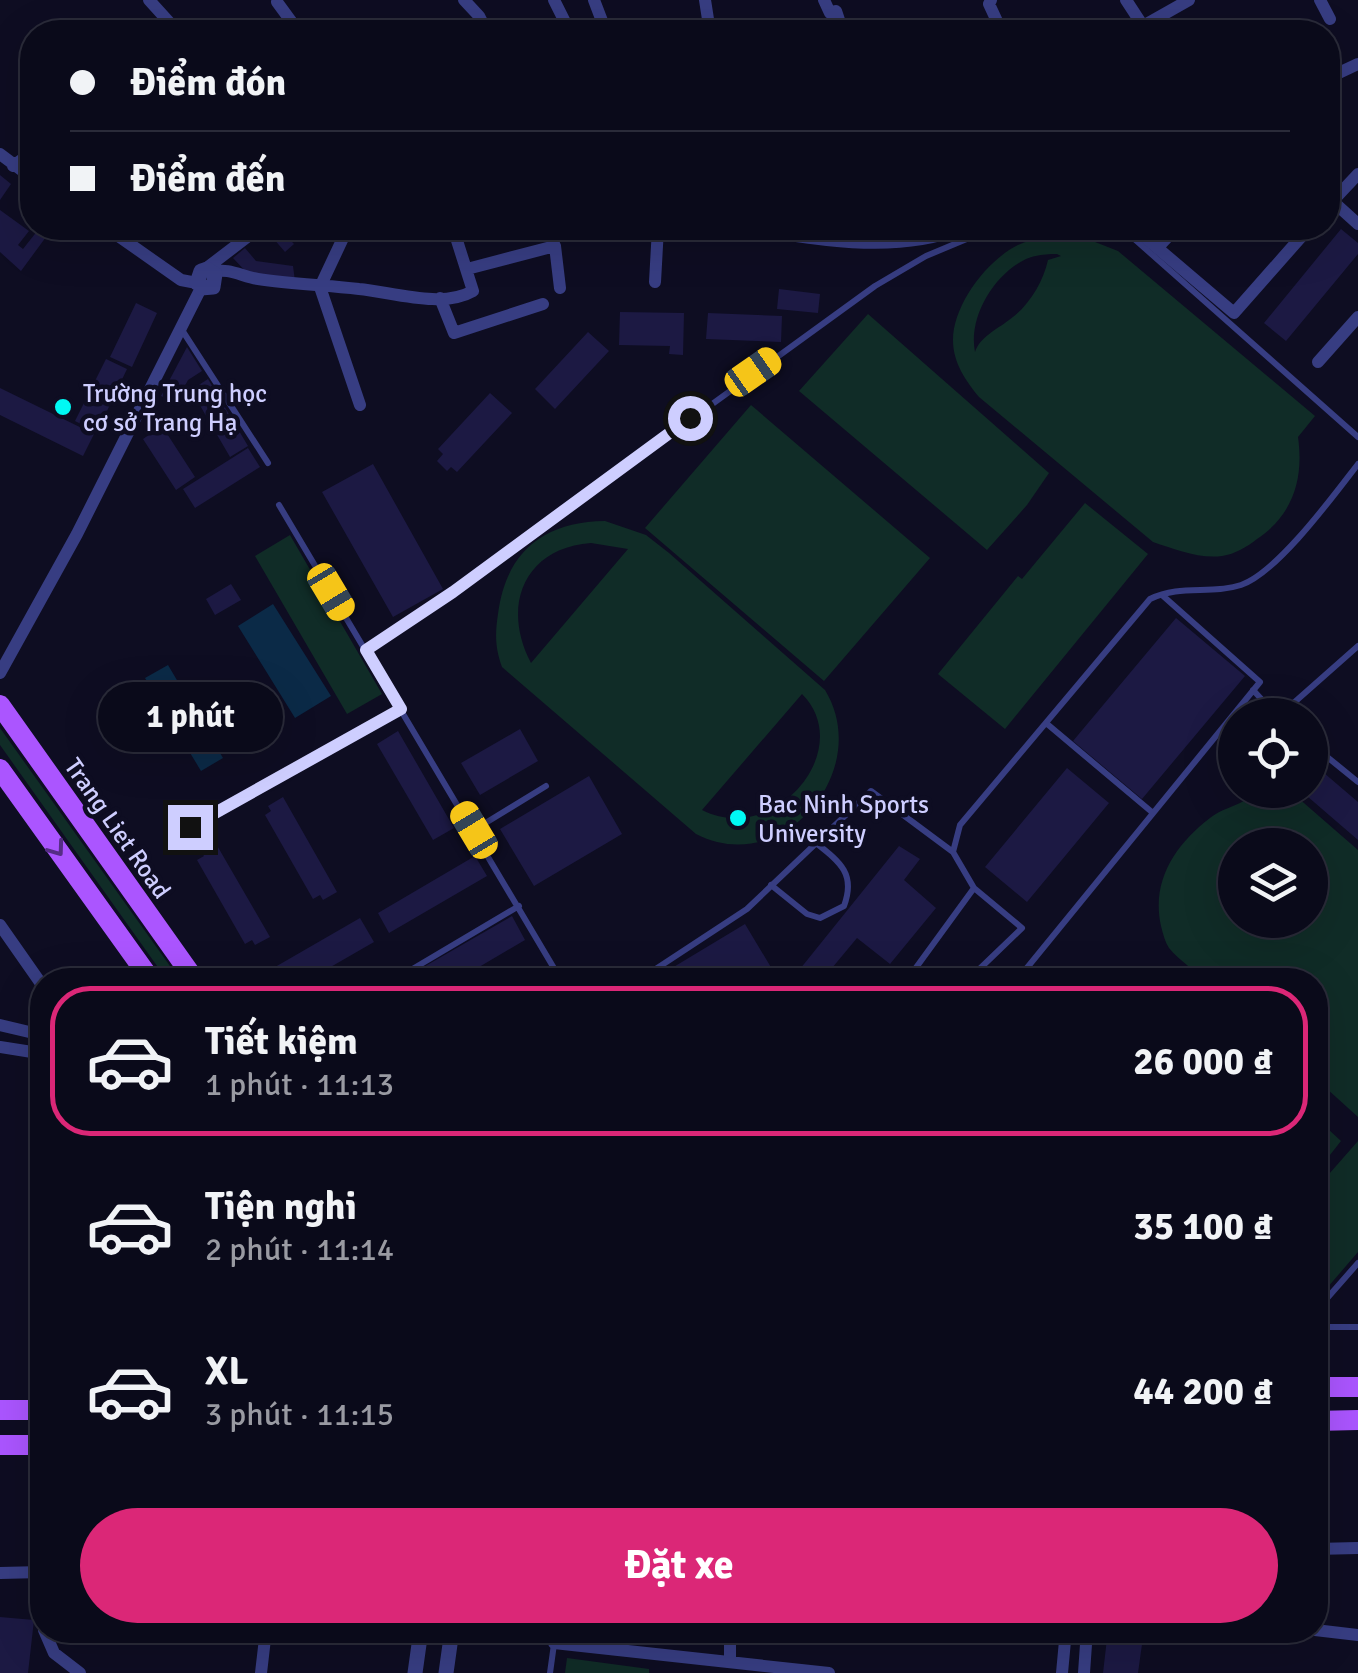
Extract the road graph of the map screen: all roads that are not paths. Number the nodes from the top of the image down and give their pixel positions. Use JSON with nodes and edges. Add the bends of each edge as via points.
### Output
{"nodes":[{"id":1,"x":149,"y":0,"type":"edge"},
{"id":2,"x":464,"y":0,"type":"edge"},
{"id":3,"x":824,"y":0,"type":"edge"},
{"id":4,"x":1189,"y":0,"type":"edge"},
{"id":5,"x":1320,"y":0,"type":"edge"},
{"id":6,"x":1330,"y":19,"type":"dead end"},
{"id":7,"x":167,"y":20,"type":"edge"},
{"id":8,"x":481,"y":20,"type":"edge"},
{"id":9,"x":840,"y":20,"type":"edge"},
{"id":10,"x":1157,"y":20,"type":"edge"},
{"id":11,"x":0,"y":154,"type":"edge"},
{"id":12,"x":20,"y":160,"type":"edge"},
{"id":13,"x":12,"y":166,"type":"junction"},
{"id":14,"x":20,"y":171,"type":"edge"},
{"id":15,"x":1358,"y":174,"type":"edge"},
{"id":16,"x":1340,"y":191,"type":"edge"},
{"id":17,"x":125,"y":240,"type":"edge"},
{"id":18,"x":246,"y":240,"type":"edge"},
{"id":19,"x":342,"y":240,"type":"edge"},
{"id":20,"x":458,"y":240,"type":"edge"},
{"id":21,"x":657,"y":240,"type":"edge"},
{"id":22,"x":870,"y":240,"type":"edge"},
{"id":23,"x":925,"y":240,"type":"edge"},
{"id":24,"x":964,"y":240,"type":"edge"},
{"id":25,"x":1136,"y":240,"type":"edge"},
{"id":26,"x":1148,"y":240,"type":"edge"},
{"id":27,"x":1165,"y":240,"type":"edge"},
{"id":28,"x":1298,"y":240,"type":"edge"},
{"id":29,"x":1158,"y":248,"type":"junction"},
{"id":30,"x":467,"y":270,"type":"junction"},
{"id":31,"x":204,"y":278,"type":"junction"},
{"id":32,"x":655,"y":282,"type":"dead end"},
{"id":33,"x":320,"y":287,"type":"junction"},
{"id":34,"x":560,"y":288,"type":"dead end"},
{"id":35,"x":440,"y":298,"type":"junction"},
{"id":36,"x":542,"y":304,"type":"dead end"},
{"id":37,"x":1358,"y":317,"type":"edge"},
{"id":38,"x":180,"y":327,"type":"junction"},
{"id":39,"x":1318,"y":362,"type":"dead end"},
{"id":40,"x":360,"y":404,"type":"dead end"},
{"id":41,"x":1358,"y":437,"type":"edge"},
{"id":42,"x":268,"y":463,"type":"dead end"},
{"id":43,"x":1358,"y":464,"type":"edge"},
{"id":44,"x":279,"y":506,"type":"dead end"},
{"id":45,"x":1162,"y":594,"type":"junction"},
{"id":46,"x":1358,"y":646,"type":"edge"},
{"id":47,"x":366,"y":650,"type":"junction"},
{"id":48,"x":0,"y":673,"type":"edge"},
{"id":49,"x":1253,"y":690,"type":"junction"},
{"id":50,"x":1261,"y":698,"type":"edge"},
{"id":51,"x":1298,"y":698,"type":"edge"},
{"id":52,"x":0,"y":705,"type":"edge"},
{"id":53,"x":401,"y":709,"type":"junction"},
{"id":54,"x":1046,"y":723,"type":"junction"},
{"id":55,"x":1328,"y":758,"type":"edge"},
{"id":56,"x":0,"y":769,"type":"edge"},
{"id":57,"x":1358,"y":782,"type":"edge"},
{"id":58,"x":546,"y":786,"type":"dead end"},
{"id":59,"x":1153,"y":814,"type":"junction"},
{"id":60,"x":190,"y":827,"type":"dead end"},
{"id":61,"x":474,"y":830,"type":"junction"},
{"id":62,"x":816,"y":843,"type":"junction"},
{"id":63,"x":952,"y":852,"type":"junction"},
{"id":64,"x":771,"y":885,"type":"junction"},
{"id":65,"x":974,"y":888,"type":"junction"},
{"id":66,"x":519,"y":906,"type":"junction"},
{"id":67,"x":0,"y":925,"type":"edge"},
{"id":68,"x":30,"y":968,"type":"edge"},
{"id":69,"x":142,"y":968,"type":"edge"},
{"id":70,"x":186,"y":968,"type":"edge"},
{"id":71,"x":414,"y":968,"type":"edge"},
{"id":72,"x":554,"y":968,"type":"edge"},
{"id":73,"x":657,"y":968,"type":"edge"},
{"id":74,"x":916,"y":968,"type":"edge"},
{"id":75,"x":980,"y":968,"type":"edge"},
{"id":76,"x":1027,"y":968,"type":"edge"},
{"id":77,"x":0,"y":1025,"type":"edge"},
{"id":78,"x":30,"y":1032,"type":"edge"},
{"id":79,"x":0,"y":1047,"type":"edge"},
{"id":80,"x":30,"y":1052,"type":"edge"},
{"id":81,"x":1358,"y":1263,"type":"edge"},
{"id":82,"x":1328,"y":1297,"type":"edge"},
{"id":83,"x":1328,"y":1327,"type":"edge"},
{"id":84,"x":1358,"y":1327,"type":"edge"},
{"id":85,"x":1358,"y":1387,"type":"edge"},
{"id":86,"x":1328,"y":1388,"type":"edge"},
{"id":87,"x":0,"y":1410,"type":"edge"},
{"id":88,"x":30,"y":1410,"type":"edge"},
{"id":89,"x":1358,"y":1420,"type":"edge"},
{"id":90,"x":1328,"y":1421,"type":"edge"},
{"id":91,"x":0,"y":1445,"type":"edge"},
{"id":92,"x":30,"y":1446,"type":"edge"},
{"id":93,"x":1328,"y":1548,"type":"edge"},
{"id":94,"x":1358,"y":1548,"type":"edge"},
{"id":95,"x":30,"y":1573,"type":"edge"},
{"id":96,"x":0,"y":1574,"type":"edge"},
{"id":97,"x":1328,"y":1632,"type":"edge"},
{"id":98,"x":1358,"y":1635,"type":"edge"},
{"id":99,"x":50,"y":1643,"type":"edge"},
{"id":100,"x":264,"y":1643,"type":"edge"},
{"id":101,"x":419,"y":1643,"type":"edge"},
{"id":102,"x":450,"y":1643,"type":"edge"},
{"id":103,"x":553,"y":1643,"type":"edge"},
{"id":104,"x":587,"y":1643,"type":"edge"},
{"id":105,"x":730,"y":1643,"type":"edge"},
{"id":106,"x":1065,"y":1643,"type":"edge"},
{"id":107,"x":1086,"y":1643,"type":"edge"},
{"id":108,"x":664,"y":1657,"type":"junction"},
{"id":109,"x":730,"y":1660,"type":"junction"},
{"id":110,"x":80,"y":1673,"type":"edge"},
{"id":111,"x":261,"y":1673,"type":"edge"},
{"id":112,"x":415,"y":1673,"type":"edge"},
{"id":113,"x":446,"y":1673,"type":"edge"},
{"id":114,"x":550,"y":1673,"type":"edge"},
{"id":115,"x":661,"y":1673,"type":"edge"},
{"id":116,"x":829,"y":1673,"type":"edge"},
{"id":117,"x":1062,"y":1673,"type":"edge"},
{"id":118,"x":1084,"y":1673,"type":"edge"}],
"edges":[{"from":1,"to":7,"type":"street"},
{"from":2,"to":8,"type":"street"},
{"from":3,"to":9,"type":"street"},
{"from":4,"to":10,"type":"street"},
{"from":5,"to":6,"type":"street"},
{"from":11,"to":13,"type":"street"},
{"from":12,"to":13,"type":"street"},
{"from":13,"to":14,"type":"street"},
{"from":15,"to":16,"type":"street"},
{"from":17,"to":31,"type":"street","via":[[181,280]]},
{"from":18,"to":31,"type":"street"},
{"from":19,"to":33,"type":"street"},
{"from":20,"to":30,"type":"street"},
{"from":21,"to":32,"type":"street"},
{"from":22,"to":23,"type":"street"},
{"from":24,"to":47,"type":"lane","via":[[874,286]]},
{"from":25,"to":41,"type":"lane"},
{"from":26,"to":29,"type":"street"},
{"from":27,"to":29,"type":"street"},
{"from":28,"to":29,"type":"street","via":[[1234,312]]},
{"from":30,"to":34,"type":"street","via":[[555,246]]},
{"from":30,"to":35,"type":"street","via":[[474,291]]},
{"from":31,"to":33,"type":"street","via":[[221,270]]},
{"from":31,"to":38,"type":"street"},
{"from":33,"to":35,"type":"street"},
{"from":33,"to":40,"type":"street"},
{"from":35,"to":36,"type":"street","via":[[454,333]]},
{"from":37,"to":39,"type":"street"},
{"from":38,"to":42,"type":"lane"},
{"from":38,"to":48,"type":"street","via":[[78,534]]},
{"from":43,"to":45,"type":"lane","via":[[1323,510],[1246,584]]},
{"from":44,"to":47,"type":"lane"},
{"from":45,"to":49,"type":"lane","via":[[1260,682]]},
{"from":45,"to":54,"type":"lane","via":[[1150,599]]},
{"from":46,"to":51,"type":"lane"},
{"from":47,"to":53,"type":"lane"},
{"from":49,"to":50,"type":"lane"},
{"from":49,"to":59,"type":"lane"},
{"from":52,"to":70,"type":"main road","name":"Trang Liet Road"},
{"from":53,"to":60,"type":"lane"},
{"from":53,"to":61,"type":"lane"},
{"from":54,"to":59,"type":"lane"},
{"from":54,"to":63,"type":"lane","via":[[960,825]]},
{"from":55,"to":57,"type":"lane"},
{"from":56,"to":69,"type":"main road","one_way":true},
{"from":58,"to":61,"type":"lane"},
{"from":59,"to":76,"type":"lane"},
{"from":61,"to":66,"type":"lane"},
{"from":62,"to":63,"type":"lane","via":[[871,791]]},
{"from":62,"to":64,"type":"lane"},
{"from":62,"to":64,"type":"lane","via":[[848,874],[844,906],[820,918]]},
{"from":63,"to":65,"type":"lane"},
{"from":64,"to":73,"type":"lane","via":[[747,909]]},
{"from":65,"to":74,"type":"lane"},
{"from":65,"to":75,"type":"lane","via":[[1022,928]]},
{"from":66,"to":71,"type":"lane"},
{"from":66,"to":72,"type":"lane"},
{"from":67,"to":68,"type":"street"},
{"from":77,"to":78,"type":"street"},
{"from":79,"to":80,"type":"street"},
{"from":81,"to":82,"type":"lane"},
{"from":83,"to":84,"type":"lane"},
{"from":85,"to":86,"type":"main road"},
{"from":87,"to":88,"type":"main road"},
{"from":89,"to":90,"type":"main road"},
{"from":91,"to":92,"type":"main road"},
{"from":93,"to":94,"type":"street"},
{"from":95,"to":96,"type":"street"},
{"from":97,"to":98,"type":"street"},
{"from":99,"to":110,"type":"street"},
{"from":100,"to":111,"type":"street"},
{"from":101,"to":112,"type":"street"},
{"from":102,"to":113,"type":"street"},
{"from":103,"to":114,"type":"lane"},
{"from":104,"to":108,"type":"street"},
{"from":105,"to":109,"type":"street"},
{"from":106,"to":117,"type":"street"},
{"from":107,"to":118,"type":"street"},
{"from":108,"to":109,"type":"street"},
{"from":108,"to":115,"type":"street"},
{"from":109,"to":116,"type":"street"}]}
